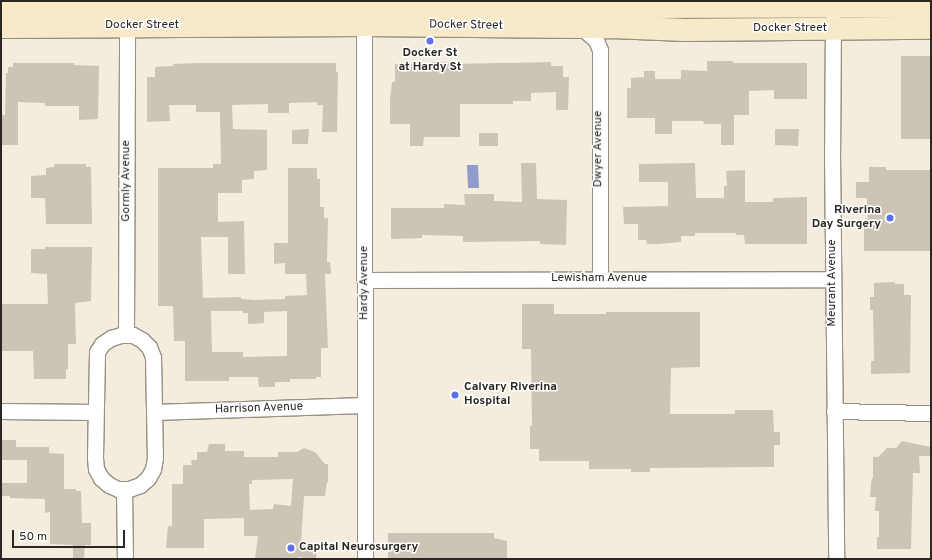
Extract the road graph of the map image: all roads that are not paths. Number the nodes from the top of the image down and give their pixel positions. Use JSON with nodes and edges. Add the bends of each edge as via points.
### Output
{"nodes":[{"id":1,"x":931,"y":6,"type":"edge"},
{"id":2,"x":833,"y":7,"type":"junction"},
{"id":3,"x":1,"y":9,"type":"edge"},
{"id":4,"x":640,"y":12,"type":"edge"},
{"id":5,"x":364,"y":16,"type":"junction"},
{"id":6,"x":127,"y":26,"type":"junction"},
{"id":7,"x":1,"y":27,"type":"edge"},
{"id":8,"x":581,"y":27,"type":"junction"},
{"id":9,"x":931,"y":28,"type":"edge"},
{"id":10,"x":833,"y":29,"type":"junction"},
{"id":11,"x":600,"y":279,"type":"junction"},
{"id":12,"x":833,"y":279,"type":"junction"},
{"id":13,"x":365,"y":280,"type":"junction"},
{"id":14,"x":126,"y":335,"type":"junction"},
{"id":15,"x":365,"y":405,"type":"junction"},
{"id":16,"x":1,"y":411,"type":"edge"},
{"id":17,"x":834,"y":411,"type":"junction"},
{"id":18,"x":95,"y":412,"type":"junction"},
{"id":19,"x":154,"y":412,"type":"junction"},
{"id":20,"x":931,"y":413,"type":"edge"},
{"id":21,"x":124,"y":489,"type":"junction"},
{"id":22,"x":125,"y":559,"type":"edge"},
{"id":23,"x":365,"y":559,"type":"edge"},
{"id":24,"x":836,"y":559,"type":"edge"}],
"edges":[{"from":1,"to":2,"type":"main road","name":"Docker Street"},
{"from":2,"to":4,"type":"main road","name":"Docker Street"},
{"from":2,"to":10,"type":"street","name":"Meurant Avenue"},
{"from":3,"to":5,"type":"main road","name":"Docker Street"},
{"from":4,"to":5,"type":"main road","name":"Docker Street"},
{"from":4,"to":8,"type":"main road","name":"Docker Street"},
{"from":4,"to":10,"type":"main road","name":"Docker Street","via":[[685,30]]},
{"from":5,"to":6,"type":"main road","name":"Docker Street"},
{"from":5,"to":8,"type":"main road","name":"Docker Street"},
{"from":5,"to":13,"type":"street","name":"Hardy Avenue"},
{"from":6,"to":7,"type":"main road","name":"Docker Street"},
{"from":6,"to":14,"type":"street","name":"Gormly Avenue"},
{"from":8,"to":11,"type":"street","name":"Dwyer Avenue","via":[[596,40],[600,50]]},
{"from":9,"to":10,"type":"main road","name":"Docker Street"},
{"from":10,"to":12,"type":"street","name":"Meurant Avenue"},
{"from":11,"to":12,"type":"street","name":"Lewisham Avenue"},
{"from":11,"to":13,"type":"street","name":"Lewisham Avenue"},
{"from":12,"to":17,"type":"street","name":"Meurant Avenue"},
{"from":13,"to":15,"type":"street","name":"Hardy Avenue"},
{"from":14,"to":18,"type":"street","via":[[111,338],[102,344],[97,352]]},
{"from":14,"to":19,"type":"street","via":[[142,340],[149,347],[153,357]]},
{"from":15,"to":19,"type":"street","name":"Harrison Avenue"},
{"from":15,"to":23,"type":"street","name":"Hardy Avenue"},
{"from":16,"to":18,"type":"street"},
{"from":17,"to":20,"type":"street"},
{"from":17,"to":24,"type":"street","name":"Meurant Avenue"},
{"from":18,"to":21,"type":"street","via":[[96,468],[101,478],[109,485]]},
{"from":19,"to":21,"type":"street","via":[[153,469],[140,485]]},
{"from":21,"to":22,"type":"street"}]}
